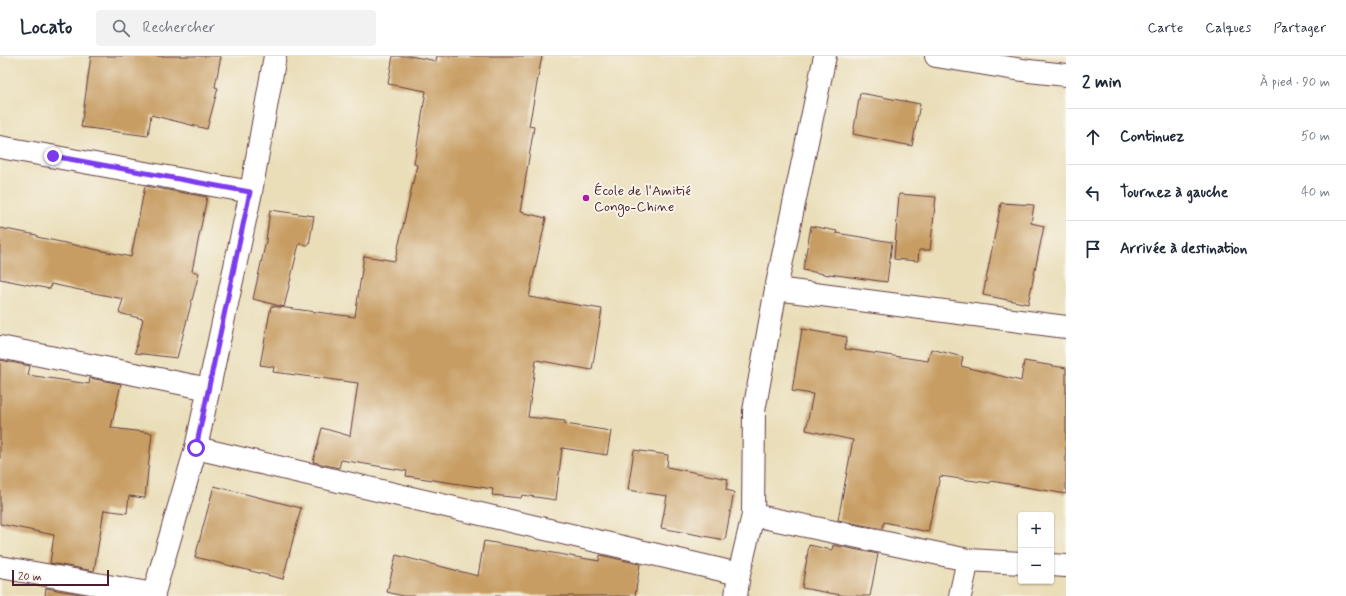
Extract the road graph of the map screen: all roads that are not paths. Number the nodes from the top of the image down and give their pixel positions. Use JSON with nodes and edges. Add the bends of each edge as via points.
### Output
{"nodes":[{"id":1,"x":275,"y":56,"type":"edge"},
{"id":2,"x":825,"y":56,"type":"edge"},
{"id":3,"x":936,"y":56,"type":"edge"},
{"id":4,"x":1066,"y":75,"type":"edge"},
{"id":5,"x":0,"y":147,"type":"edge"},
{"id":6,"x":250,"y":192,"type":"junction"},
{"id":7,"x":776,"y":289,"type":"junction"},
{"id":8,"x":1066,"y":327,"type":"edge"},
{"id":9,"x":0,"y":347,"type":"edge"},
{"id":10,"x":208,"y":389,"type":"junction"},
{"id":11,"x":196,"y":448,"type":"junction"},
{"id":12,"x":752,"y":515,"type":"junction"},
{"id":13,"x":968,"y":560,"type":"junction"},
{"id":14,"x":1018,"y":563,"type":"edge"},
{"id":15,"x":1054,"y":565,"type":"edge"},
{"id":16,"x":1066,"y":566,"type":"edge"},
{"id":17,"x":0,"y":567,"type":"edge"},
{"id":18,"x":739,"y":574,"type":"junction"},
{"id":19,"x":154,"y":595,"type":"edge"},
{"id":20,"x":736,"y":596,"type":"edge"},
{"id":21,"x":960,"y":596,"type":"edge"}],
"edges":[{"from":1,"to":6,"type":"street"},
{"from":2,"to":7,"type":"street"},
{"from":3,"to":4,"type":"street"},
{"from":5,"to":6,"type":"street"},
{"from":6,"to":10,"type":"street"},
{"from":7,"to":8,"type":"street"},
{"from":7,"to":12,"type":"street","via":[[754,411]]},
{"from":9,"to":10,"type":"street"},
{"from":10,"to":11,"type":"street"},
{"from":11,"to":18,"type":"street"},
{"from":11,"to":19,"type":"street"},
{"from":12,"to":13,"type":"street"},
{"from":12,"to":18,"type":"street"},
{"from":13,"to":14,"type":"street"},
{"from":13,"to":21,"type":"street"},
{"from":15,"to":16,"type":"street"},
{"from":17,"to":19,"type":"street"},
{"from":18,"to":20,"type":"street"}]}
